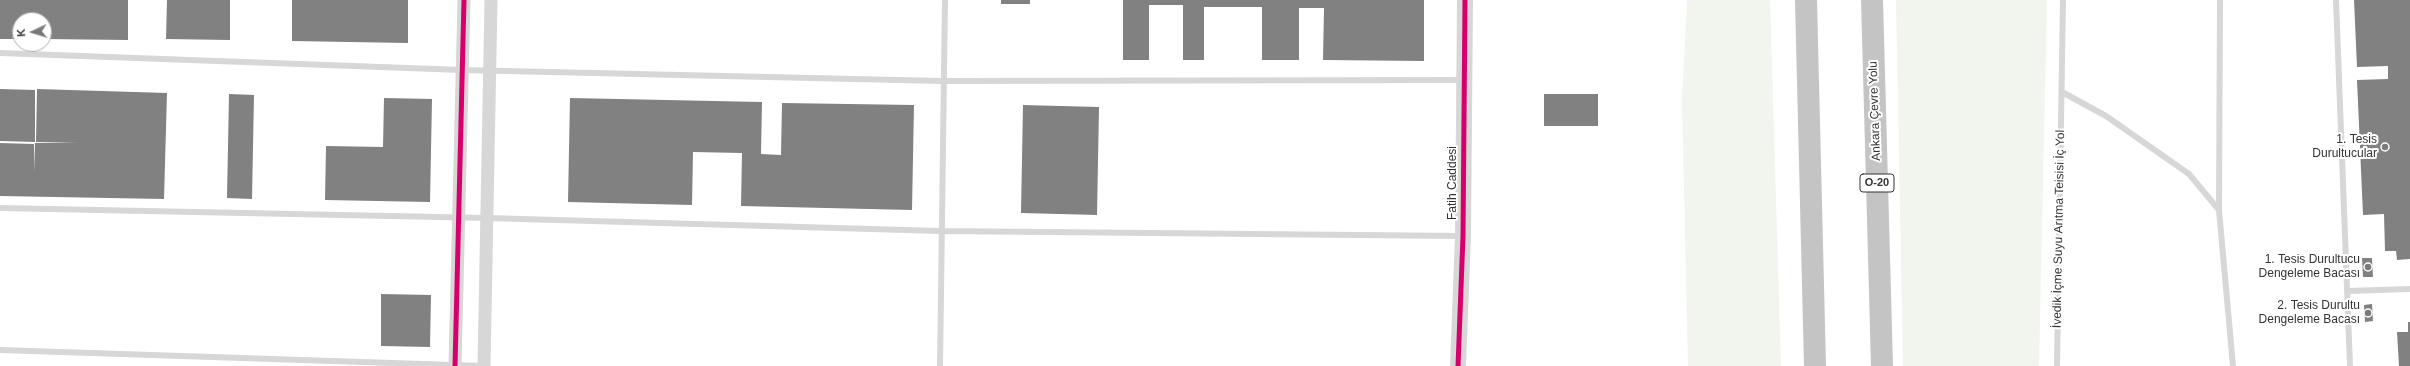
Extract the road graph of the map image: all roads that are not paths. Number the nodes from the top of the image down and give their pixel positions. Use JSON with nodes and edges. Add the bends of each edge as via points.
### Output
{"nodes":[{"id":1,"x":464,"y":0,"type":"edge"},
{"id":2,"x":491,"y":0,"type":"edge"},
{"id":3,"x":944,"y":0,"type":"edge"},
{"id":4,"x":1465,"y":0,"type":"edge"},
{"id":5,"x":1800,"y":0,"type":"edge"},
{"id":6,"x":1806,"y":0,"type":"edge"},
{"id":7,"x":1872,"y":0,"type":"edge"},
{"id":8,"x":2063,"y":0,"type":"edge"},
{"id":9,"x":2220,"y":0,"type":"edge"},
{"id":10,"x":2336,"y":0,"type":"edge"},
{"id":11,"x":0,"y":53,"type":"edge"},
{"id":12,"x":462,"y":70,"type":"junction"},
{"id":13,"x":489,"y":70,"type":"junction"},
{"id":14,"x":1464,"y":80,"type":"junction"},
{"id":15,"x":942,"y":81,"type":"junction"},
{"id":16,"x":2062,"y":92,"type":"junction"},
{"id":17,"x":1808,"y":113,"type":"junction"},
{"id":18,"x":0,"y":208,"type":"edge"},
{"id":19,"x":2219,"y":210,"type":"junction"},
{"id":20,"x":487,"y":218,"type":"junction"},
{"id":21,"x":459,"y":219,"type":"junction"},
{"id":22,"x":941,"y":231,"type":"junction"},
{"id":23,"x":1463,"y":236,"type":"junction"},
{"id":24,"x":2410,"y":289,"type":"edge"},
{"id":25,"x":2347,"y":291,"type":"junction"},
{"id":26,"x":0,"y":350,"type":"edge"},
{"id":27,"x":455,"y":366,"type":"edge"},
{"id":28,"x":484,"y":366,"type":"edge"},
{"id":29,"x":489,"y":366,"type":"edge"},
{"id":30,"x":940,"y":366,"type":"edge"},
{"id":31,"x":1458,"y":366,"type":"edge"},
{"id":32,"x":1815,"y":366,"type":"edge"},
{"id":33,"x":1882,"y":366,"type":"edge"},
{"id":34,"x":2057,"y":366,"type":"edge"},
{"id":35,"x":2233,"y":366,"type":"edge"},
{"id":36,"x":2350,"y":366,"type":"edge"}],
"edges":[{"from":1,"to":12,"type":"street"},
{"from":2,"to":13,"type":"street"},
{"from":3,"to":15,"type":"lane"},
{"from":4,"to":14,"type":"street","name":"Fatih Caddesi"},
{"from":5,"to":17,"type":"highway"},
{"from":6,"to":17,"type":"highway"},
{"from":7,"to":33,"type":"highway","name":"Ankara Çevre Yolu","number":"O-20"},
{"from":8,"to":16,"type":"lane","name":"İvedik İçme Suyu Arıtma Teisisi İç Yol"},
{"from":9,"to":19,"type":"lane"},
{"from":10,"to":25,"type":"lane"},
{"from":11,"to":12,"type":"lane"},
{"from":12,"to":13,"type":"lane"},
{"from":12,"to":21,"type":"street"},
{"from":13,"to":15,"type":"lane"},
{"from":13,"to":20,"type":"street"},
{"from":14,"to":15,"type":"lane"},
{"from":14,"to":23,"type":"street","name":"Fatih Caddesi"},
{"from":15,"to":22,"type":"lane"},
{"from":16,"to":19,"type":"lane","via":[[2106,116],[2189,174]]},
{"from":16,"to":34,"type":"lane","name":"İvedik İçme Suyu Arıtma Teisisi İç Yol"},
{"from":17,"to":32,"type":"highway"},
{"from":18,"to":21,"type":"lane"},
{"from":19,"to":35,"type":"lane"},
{"from":20,"to":21,"type":"lane"},
{"from":20,"to":22,"type":"lane"},
{"from":20,"to":28,"type":"street"},
{"from":21,"to":27,"type":"street"},
{"from":22,"to":23,"type":"lane"},
{"from":22,"to":30,"type":"lane"},
{"from":23,"to":31,"type":"street","name":"Fatih Caddesi"},
{"from":24,"to":25,"type":"lane"},
{"from":25,"to":36,"type":"lane"},
{"from":26,"to":27,"type":"lane"},
{"from":27,"to":28,"type":"lane"},
{"from":28,"to":29,"type":"lane"}]}
